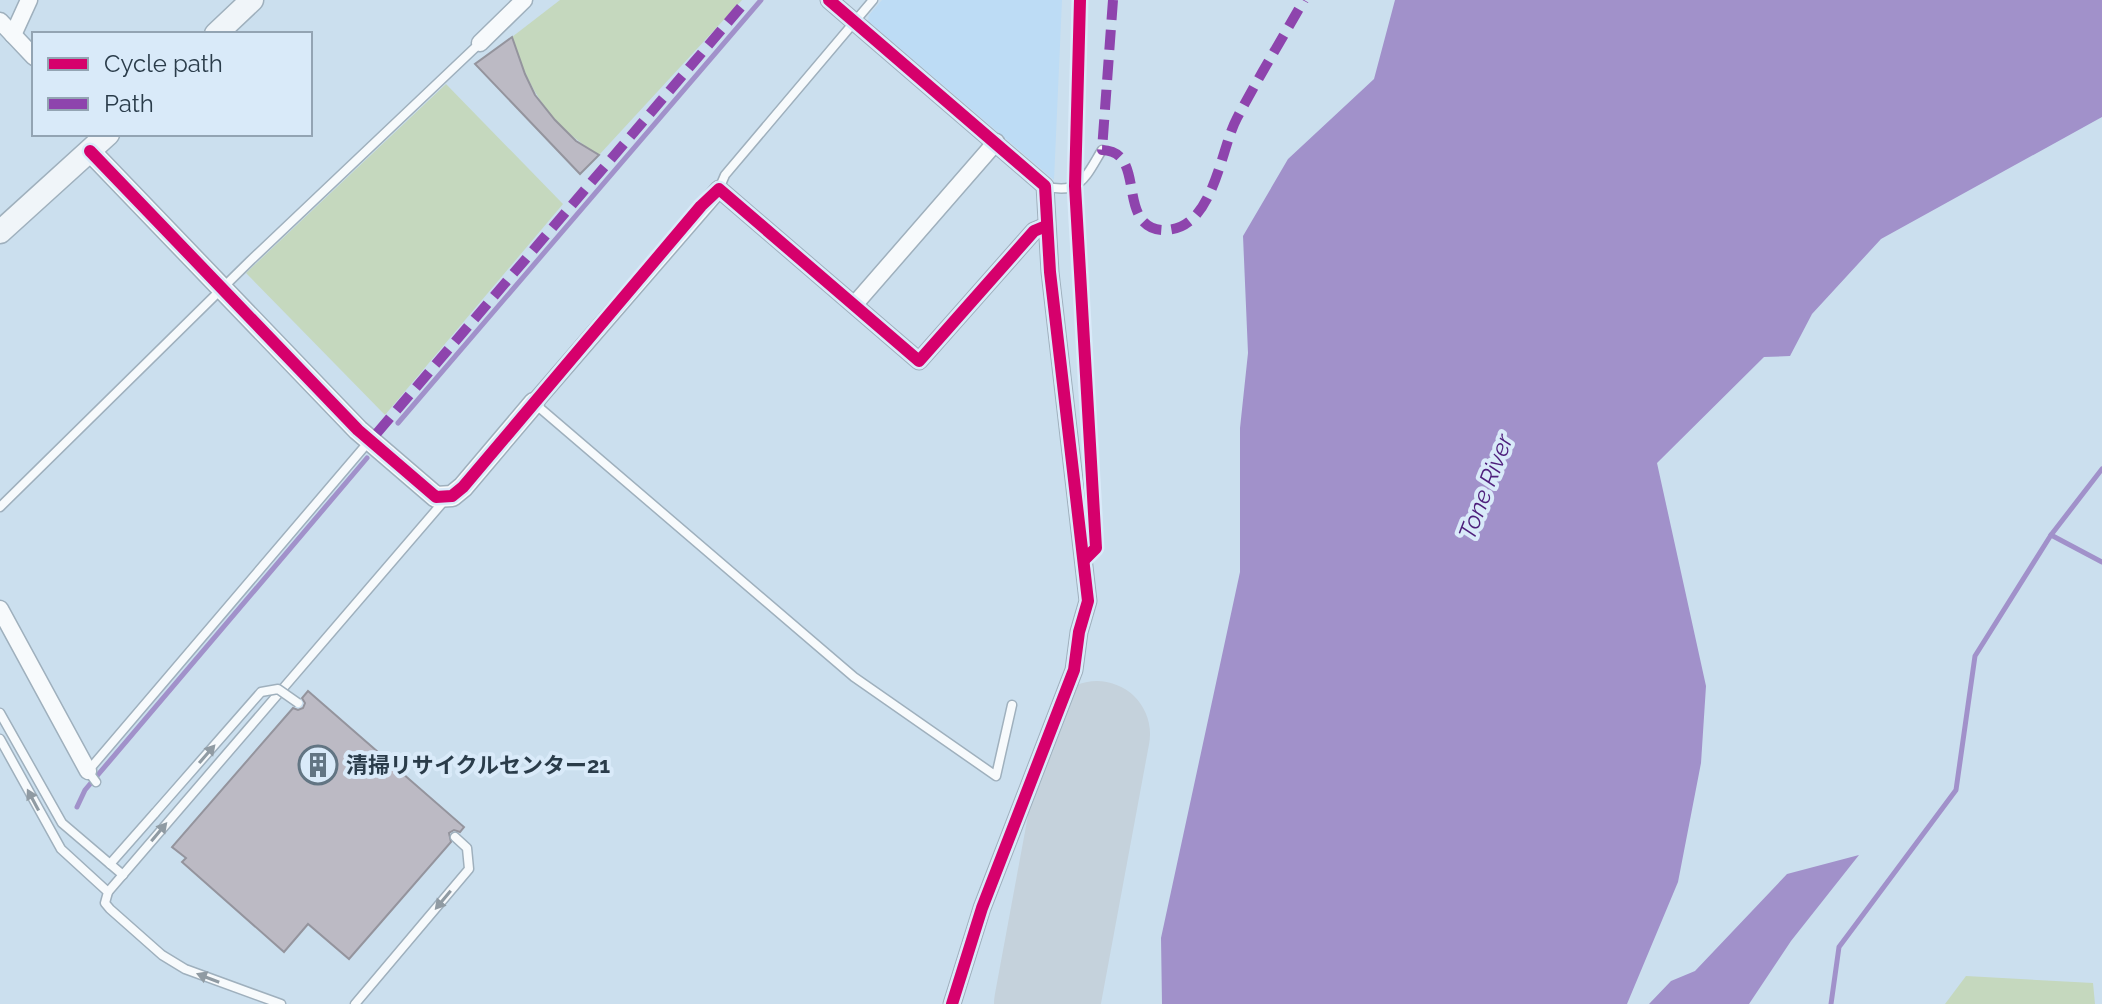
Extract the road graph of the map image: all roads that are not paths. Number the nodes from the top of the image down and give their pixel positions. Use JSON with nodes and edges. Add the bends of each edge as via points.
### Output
{"nodes":[{"id":1,"x":29,"y":0,"type":"edge"},
{"id":2,"x":252,"y":0,"type":"edge"},
{"id":3,"x":524,"y":0,"type":"edge"},
{"id":4,"x":829,"y":0,"type":"edge"},
{"id":5,"x":873,"y":0,"type":"edge"},
{"id":6,"x":0,"y":21,"type":"edge"},
{"id":7,"x":855,"y":21,"type":"junction"},
{"id":8,"x":218,"y":32,"type":"edge"},
{"id":9,"x":13,"y":35,"type":"junction"},
{"id":10,"x":480,"y":43,"type":"joint"},
{"id":11,"x":32,"y":55,"type":"edge"},
{"id":12,"x":102,"y":139,"type":"edge"},
{"id":13,"x":996,"y":142,"type":"junction"},
{"id":14,"x":1102,"y":150,"type":"dead end"},
{"id":15,"x":1045,"y":186,"type":"junction"},
{"id":16,"x":719,"y":189,"type":"junction"},
{"id":17,"x":1046,"y":226,"type":"junction"},
{"id":18,"x":0,"y":232,"type":"edge"},
{"id":19,"x":226,"y":285,"type":"junction"},
{"id":20,"x":855,"y":304,"type":"junction"},
{"id":21,"x":534,"y":403,"type":"junction"},
{"id":22,"x":373,"y":437,"type":"junction"},
{"id":23,"x":447,"y":497,"type":"junction"},
{"id":24,"x":0,"y":507,"type":"edge"},
{"id":25,"x":0,"y":609,"type":"edge"},
{"id":26,"x":298,"y":703,"type":"dead end"},
{"id":27,"x":1012,"y":705,"type":"dead end"},
{"id":28,"x":0,"y":713,"type":"edge"},
{"id":29,"x":0,"y":739,"type":"edge"},
{"id":30,"x":91,"y":776,"type":"joint"},
{"id":31,"x":455,"y":837,"type":"dead end"},
{"id":32,"x":110,"y":864,"type":"junction"},
{"id":33,"x":123,"y":875,"type":"junction"},
{"id":34,"x":108,"y":892,"type":"junction"},
{"id":35,"x":281,"y":1004,"type":"edge"},
{"id":36,"x":355,"y":1004,"type":"edge"},
{"id":37,"x":952,"y":1004,"type":"edge"}],
"edges":[{"from":1,"to":9,"type":"street"},
{"from":2,"to":8,"type":"main road"},
{"from":3,"to":10,"type":"street"},
{"from":4,"to":7,"type":"street"},
{"from":5,"to":7,"type":"lane"},
{"from":6,"to":9,"type":"street"},
{"from":7,"to":13,"type":"street"},
{"from":7,"to":16,"type":"lane","via":[[725,175]]},
{"from":9,"to":11,"type":"street"},
{"from":10,"to":19,"type":"lane"},
{"from":12,"to":18,"type":"main road"},
{"from":12,"to":19,"type":"street"},
{"from":13,"to":15,"type":"street"},
{"from":13,"to":20,"type":"street"},
{"from":14,"to":15,"type":"lane","via":[[1075,186],[1063,191]]},
{"from":15,"to":17,"type":"street"},
{"from":16,"to":20,"type":"street"},
{"from":16,"to":21,"type":"street"},
{"from":17,"to":20,"type":"street","via":[[1034,231],[919,361]]},
{"from":17,"to":37,"type":"street","via":[[1088,601],[1074,670],[982,908]]},
{"from":19,"to":22,"type":"street"},
{"from":19,"to":24,"type":"lane"},
{"from":21,"to":23,"type":"street","via":[[463,487]]},
{"from":21,"to":27,"type":"lane","via":[[854,677],[996,776]]},
{"from":22,"to":23,"type":"street","via":[[429,492]]},
{"from":22,"to":30,"type":"lane"},
{"from":33,"to":23,"type":"lane","one_way":true},
{"from":25,"to":30,"type":"street"},
{"from":32,"to":26,"type":"lane","one_way":true,"bridge":true,"via":[[261,692],[278,689]]},
{"from":28,"to":32,"type":"lane","via":[[62,823]]},
{"from":34,"to":29,"type":"lane","one_way":true,"via":[[61,849]]},
{"from":31,"to":36,"type":"lane","one_way":true,"via":[[467,848],[469,869]]},
{"from":32,"to":33,"type":"lane"},
{"from":33,"to":34,"type":"lane"},
{"from":35,"to":34,"type":"lane","one_way":true,"via":[[185,969],[162,955],[110,909],[105,903]]}]}
